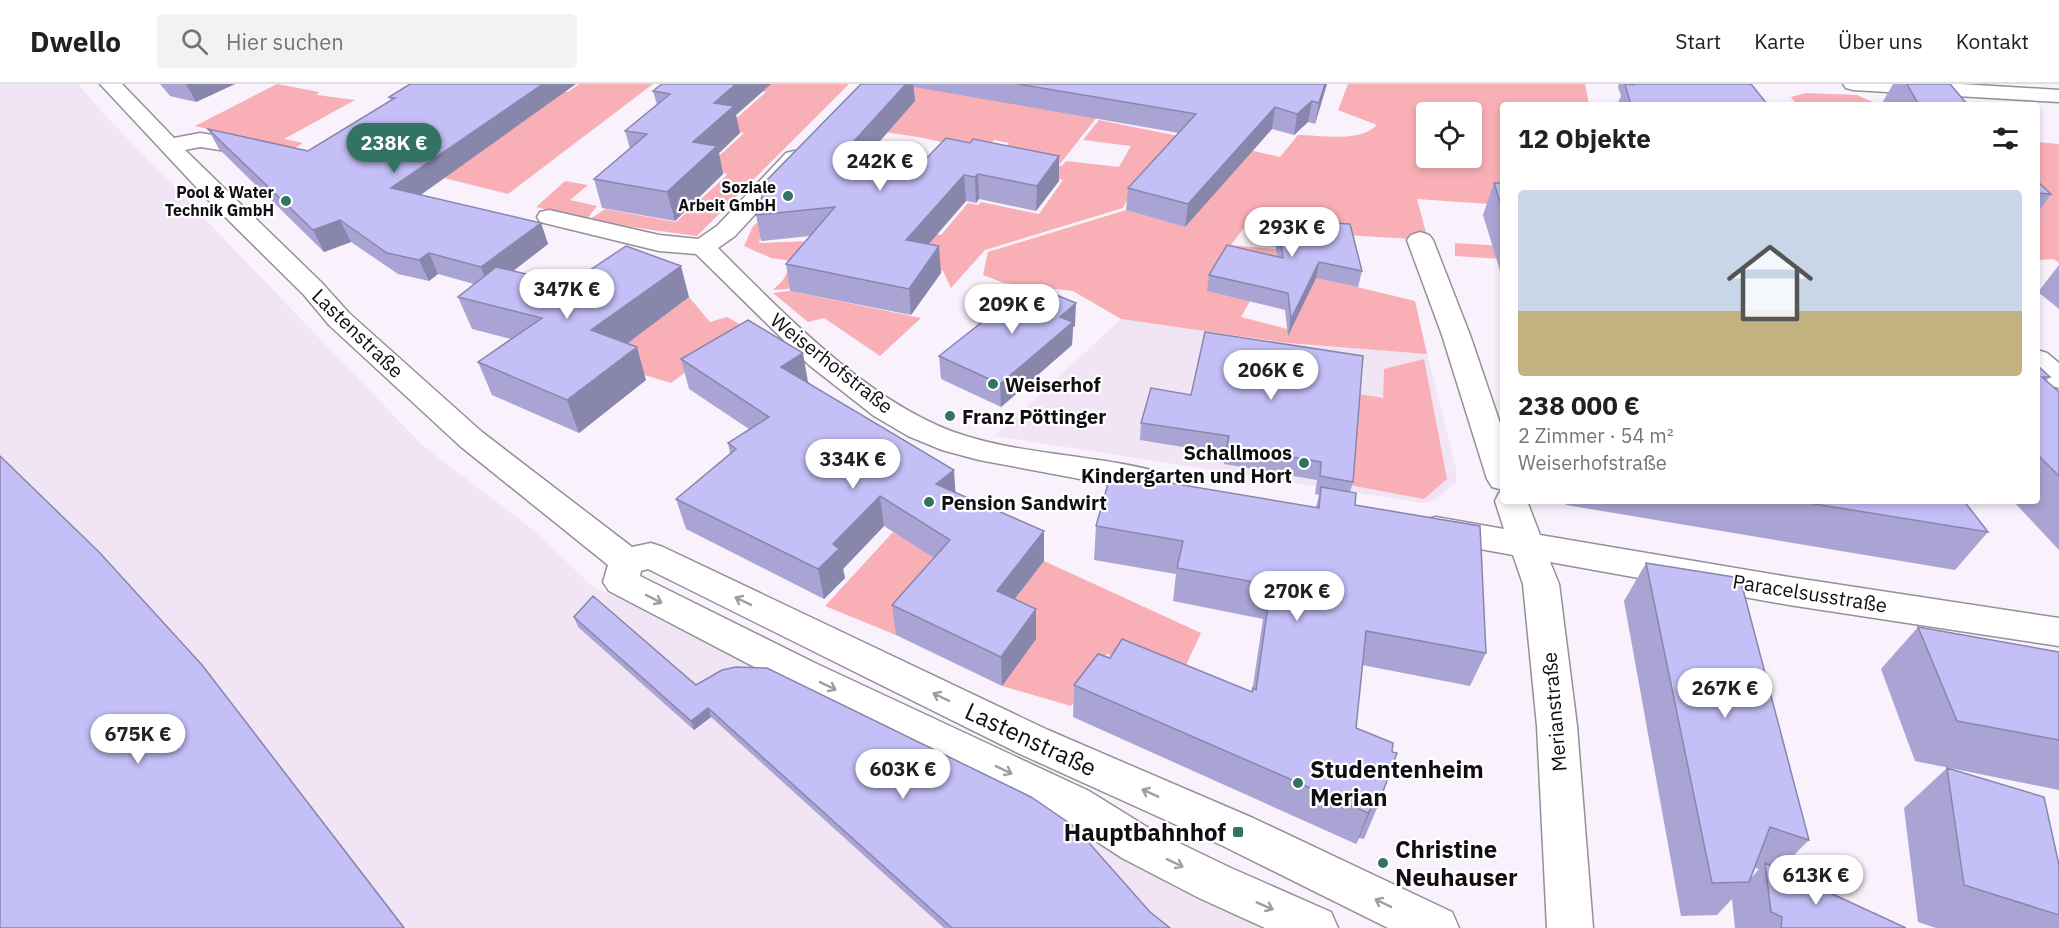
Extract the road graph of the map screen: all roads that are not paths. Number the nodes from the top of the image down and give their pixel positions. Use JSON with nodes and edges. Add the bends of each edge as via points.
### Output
{"nodes":[{"id":1,"x":1852,"y":84,"type":"edge"},
{"id":2,"x":117,"y":86,"type":"edge"},
{"id":3,"x":2059,"y":96,"type":"edge"},
{"id":4,"x":808,"y":144,"type":"edge"},
{"id":5,"x":170,"y":146,"type":"junction"},
{"id":6,"x":279,"y":153,"type":"edge"},
{"id":7,"x":549,"y":217,"type":"dead end"},
{"id":8,"x":1420,"y":240,"type":"dead end"},
{"id":9,"x":704,"y":247,"type":"junction"},
{"id":10,"x":2040,"y":362,"type":"edge"},
{"id":11,"x":2059,"y":379,"type":"edge"},
{"id":12,"x":1500,"y":470,"type":"edge"},
{"id":13,"x":1184,"y":487,"type":"edge"},
{"id":14,"x":1512,"y":504,"type":"edge"},
{"id":15,"x":1406,"y":524,"type":"edge"},
{"id":16,"x":1526,"y":544,"type":"junction"},
{"id":17,"x":626,"y":561,"type":"junction"},
{"id":18,"x":2059,"y":632,"type":"edge"},
{"id":19,"x":1315,"y":928,"type":"edge"},
{"id":20,"x":1436,"y":928,"type":"edge"},
{"id":21,"x":1570,"y":928,"type":"edge"}],
"edges":[{"from":1,"to":3,"type":"street"},
{"from":2,"to":5,"type":"street","name":"Lastenstraße"},
{"from":4,"to":9,"type":"street","via":[[726,231]]},
{"from":5,"to":6,"type":"street","via":[[200,140]]},
{"from":5,"to":17,"type":"street","name":"Lastenstraße","via":[[339,319],[432,404]]},
{"from":7,"to":9,"type":"street","via":[[659,243]]},
{"from":8,"to":12,"type":"street"},
{"from":9,"to":13,"type":"street","name":"Weiserhofstraße","via":[[800,342],[883,407],[921,428],[977,449]]},
{"from":10,"to":11,"type":"street"},
{"from":14,"to":16,"type":"street","name":"Merianstraße"},
{"from":15,"to":16,"type":"street"},
{"from":16,"to":18,"type":"street","name":"Paracelsusstraße","via":[[1789,591]]},
{"from":16,"to":21,"type":"street","name":"Merianstraße","via":[[1541,584],[1557,726]]},
{"from":17,"to":19,"type":"street","name":"Lastenstraße","one_way":true,"via":[[621,582],[1074,804],[1157,854]]},
{"from":20,"to":17,"type":"street","name":"Lastenstraße","one_way":true,"via":[[1238,832],[1034,742],[651,556]]}]}
